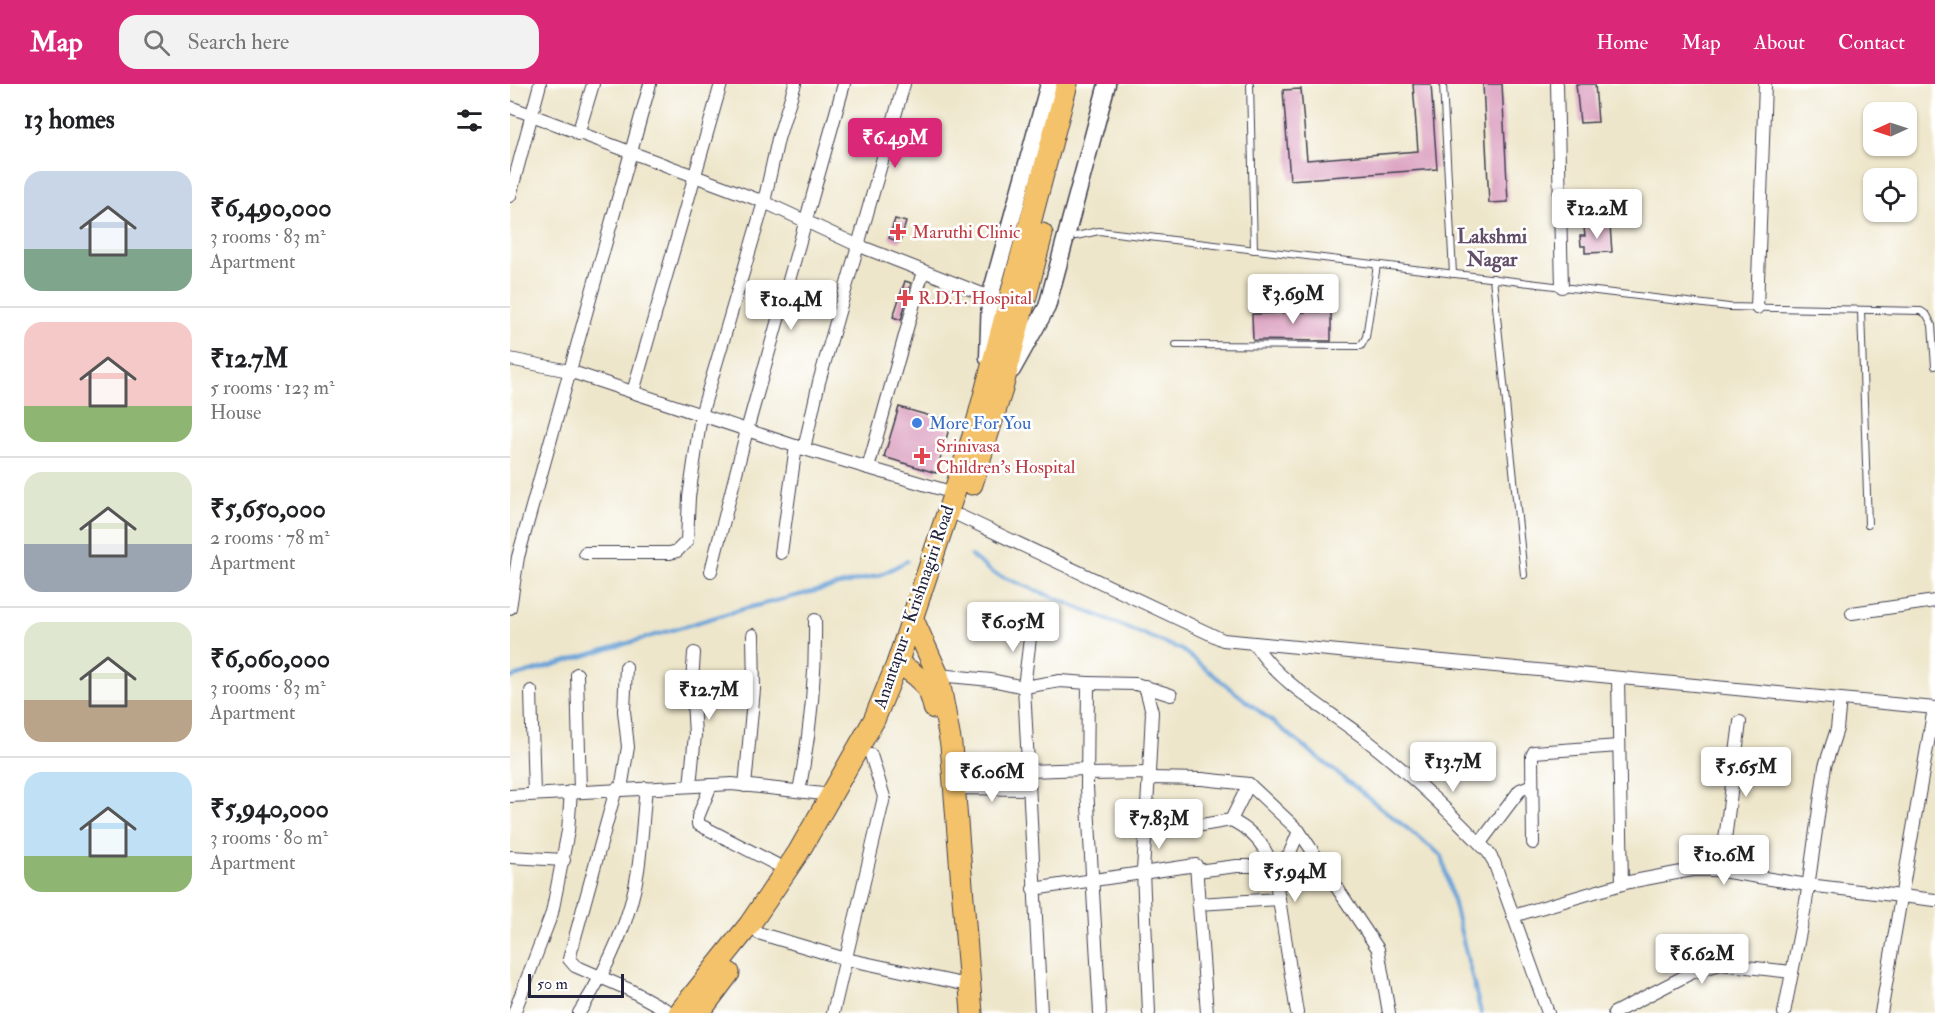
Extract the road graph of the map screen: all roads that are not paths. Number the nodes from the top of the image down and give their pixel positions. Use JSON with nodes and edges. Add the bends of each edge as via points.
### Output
{"nodes":[{"id":1,"x":540,"y":84,"type":"edge"},
{"id":2,"x":593,"y":84,"type":"edge"},
{"id":3,"x":650,"y":84,"type":"edge"},
{"id":4,"x":721,"y":84,"type":"edge"},
{"id":5,"x":795,"y":84,"type":"edge"},
{"id":6,"x":844,"y":84,"type":"edge"},
{"id":7,"x":904,"y":84,"type":"edge"},
{"id":8,"x":1049,"y":84,"type":"edge"},
{"id":9,"x":1067,"y":84,"type":"edge"},
{"id":10,"x":1082,"y":84,"type":"edge"},
{"id":11,"x":1107,"y":84,"type":"edge"},
{"id":12,"x":1250,"y":84,"type":"edge"},
{"id":13,"x":1443,"y":84,"type":"edge"},
{"id":14,"x":1557,"y":84,"type":"edge"},
{"id":15,"x":1765,"y":84,"type":"edge"},
{"id":16,"x":510,"y":107,"type":"edge"},
{"id":17,"x":530,"y":116,"type":"junction"},
{"id":18,"x":578,"y":134,"type":"junction"},
{"id":19,"x":1060,"y":139,"type":"junction"},
{"id":20,"x":631,"y":155,"type":"junction"},
{"id":21,"x":695,"y":178,"type":"junction"},
{"id":22,"x":510,"y":196,"type":"edge"},
{"id":23,"x":764,"y":202,"type":"junction"},
{"id":24,"x":808,"y":222,"type":"junction"},
{"id":25,"x":1066,"y":234,"type":"junction"},
{"id":26,"x":857,"y":245,"type":"junction"},
{"id":27,"x":1254,"y":250,"type":"junction"},
{"id":28,"x":1377,"y":265,"type":"junction"},
{"id":29,"x":923,"y":271,"type":"junction"},
{"id":30,"x":1453,"y":274,"type":"junction"},
{"id":31,"x":1493,"y":279,"type":"junction"},
{"id":32,"x":1562,"y":287,"type":"junction"},
{"id":33,"x":990,"y":297,"type":"junction"},
{"id":34,"x":1757,"y":308,"type":"junction"},
{"id":35,"x":1861,"y":310,"type":"junction"},
{"id":36,"x":1176,"y":345,"type":"dead end"},
{"id":37,"x":510,"y":359,"type":"edge"},
{"id":38,"x":1935,"y":366,"type":"edge"},
{"id":39,"x":568,"y":371,"type":"junction"},
{"id":40,"x":995,"y":386,"type":"junction"},
{"id":41,"x":633,"y":392,"type":"junction"},
{"id":42,"x":701,"y":415,"type":"junction"},
{"id":43,"x":747,"y":430,"type":"junction"},
{"id":44,"x":800,"y":447,"type":"junction"},
{"id":45,"x":867,"y":468,"type":"junction"},
{"id":46,"x":954,"y":493,"type":"junction"},
{"id":47,"x":960,"y":516,"type":"junction"},
{"id":48,"x":1868,"y":525,"type":"dead end"},
{"id":49,"x":585,"y":553,"type":"dead end"},
{"id":50,"x":781,"y":554,"type":"dead end"},
{"id":51,"x":711,"y":571,"type":"dead end"},
{"id":52,"x":1524,"y":575,"type":"dead end"},
{"id":53,"x":1935,"y":601,"type":"edge"},
{"id":54,"x":510,"y":608,"type":"edge"},
{"id":55,"x":1852,"y":613,"type":"dead end"},
{"id":56,"x":815,"y":620,"type":"dead end"},
{"id":57,"x":1032,"y":622,"type":"dead end"},
{"id":58,"x":916,"y":627,"type":"junction"},
{"id":59,"x":753,"y":634,"type":"dead end"},
{"id":60,"x":1254,"y":643,"type":"junction"},
{"id":61,"x":694,"y":653,"type":"dead end"},
{"id":62,"x":626,"y":667,"type":"dead end"},
{"id":63,"x":903,"y":667,"type":"junction"},
{"id":64,"x":577,"y":674,"type":"dead end"},
{"id":65,"x":938,"y":675,"type":"junction"},
{"id":66,"x":1617,"y":679,"type":"junction"},
{"id":67,"x":1088,"y":683,"type":"junction"},
{"id":68,"x":1145,"y":686,"type":"junction"},
{"id":69,"x":1024,"y":687,"type":"junction"},
{"id":70,"x":531,"y":691,"type":"dead end"},
{"id":71,"x":1171,"y":695,"type":"dead end"},
{"id":72,"x":1840,"y":699,"type":"junction"},
{"id":73,"x":1935,"y":708,"type":"edge"},
{"id":74,"x":1740,"y":722,"type":"dead end"},
{"id":75,"x":1619,"y":746,"type":"junction"},
{"id":76,"x":871,"y":755,"type":"junction"},
{"id":77,"x":1028,"y":771,"type":"junction"},
{"id":78,"x":1087,"y":772,"type":"junction"},
{"id":79,"x":1149,"y":776,"type":"junction"},
{"id":80,"x":1249,"y":784,"type":"junction"},
{"id":81,"x":711,"y":785,"type":"junction"},
{"id":82,"x":1532,"y":785,"type":"junction"},
{"id":83,"x":690,"y":786,"type":"junction"},
{"id":84,"x":745,"y":786,"type":"junction"},
{"id":85,"x":646,"y":788,"type":"junction"},
{"id":86,"x":956,"y":788,"type":"junction"},
{"id":87,"x":618,"y":789,"type":"junction"},
{"id":88,"x":1028,"y":789,"type":"junction"},
{"id":89,"x":575,"y":791,"type":"junction"},
{"id":90,"x":800,"y":791,"type":"junction"},
{"id":91,"x":534,"y":794,"type":"junction"},
{"id":92,"x":832,"y":795,"type":"junction"},
{"id":93,"x":510,"y":796,"type":"edge"},
{"id":94,"x":1231,"y":820,"type":"junction"},
{"id":95,"x":1146,"y":824,"type":"junction"},
{"id":96,"x":1299,"y":831,"type":"junction"},
{"id":97,"x":1480,"y":843,"type":"junction"},
{"id":98,"x":1533,"y":843,"type":"dead end"},
{"id":99,"x":510,"y":857,"type":"edge"},
{"id":100,"x":564,"y":860,"type":"junction"},
{"id":101,"x":1274,"y":866,"type":"junction"},
{"id":102,"x":787,"y":870,"type":"junction"},
{"id":103,"x":1143,"y":871,"type":"junction"},
{"id":104,"x":1197,"y":871,"type":"junction"},
{"id":105,"x":1721,"y":871,"type":"junction"},
{"id":106,"x":1091,"y":882,"type":"junction"},
{"id":107,"x":1622,"y":884,"type":"junction"},
{"id":108,"x":1808,"y":885,"type":"junction"},
{"id":109,"x":1033,"y":889,"type":"junction"},
{"id":110,"x":1901,"y":897,"type":"junction"},
{"id":111,"x":1279,"y":899,"type":"junction"},
{"id":112,"x":1935,"y":900,"type":"edge"},
{"id":113,"x":1198,"y":903,"type":"junction"},
{"id":114,"x":1513,"y":916,"type":"junction"},
{"id":115,"x":758,"y":933,"type":"junction"},
{"id":116,"x":846,"y":959,"type":"junction"},
{"id":117,"x":1792,"y":972,"type":"junction"},
{"id":118,"x":602,"y":978,"type":"junction"},
{"id":119,"x":958,"y":983,"type":"junction"},
{"id":120,"x":683,"y":1012,"type":"edge"},
{"id":121,"x":514,"y":1013,"type":"edge"},
{"id":122,"x":579,"y":1013,"type":"edge"},
{"id":123,"x":833,"y":1013,"type":"edge"},
{"id":124,"x":960,"y":1013,"type":"edge"},
{"id":125,"x":972,"y":1013,"type":"edge"},
{"id":126,"x":1041,"y":1013,"type":"edge"},
{"id":127,"x":1100,"y":1013,"type":"edge"},
{"id":128,"x":1149,"y":1013,"type":"edge"},
{"id":129,"x":1207,"y":1013,"type":"edge"},
{"id":130,"x":1297,"y":1013,"type":"edge"},
{"id":131,"x":1389,"y":1013,"type":"edge"},
{"id":132,"x":1548,"y":1013,"type":"edge"},
{"id":133,"x":1614,"y":1013,"type":"edge"},
{"id":134,"x":1784,"y":1013,"type":"edge"},
{"id":135,"x":1881,"y":1013,"type":"edge"}],
"edges":[{"from":1,"to":17,"type":"street"},
{"from":2,"to":18,"type":"street"},
{"from":3,"to":20,"type":"street"},
{"from":4,"to":21,"type":"street"},
{"from":5,"to":23,"type":"street"},
{"from":6,"to":24,"type":"street"},
{"from":7,"to":26,"type":"street"},
{"from":8,"to":33,"type":"street"},
{"from":9,"to":19,"type":"highway","name":"Anantapur - Krishnagiri Road"},
{"from":10,"to":19,"type":"highway"},
{"from":11,"to":25,"type":"street"},
{"from":12,"to":27,"type":"lane"},
{"from":13,"to":30,"type":"lane"},
{"from":14,"to":32,"type":"street"},
{"from":15,"to":34,"type":"street"},
{"from":16,"to":17,"type":"street"},
{"from":17,"to":18,"type":"street"},
{"from":17,"to":22,"type":"street"},
{"from":18,"to":20,"type":"street"},
{"from":19,"to":40,"type":"highway","name":"Anantapur - Krishnagiri Road"},
{"from":20,"to":21,"type":"street"},
{"from":20,"to":39,"type":"street"},
{"from":21,"to":23,"type":"street"},
{"from":21,"to":41,"type":"street"},
{"from":23,"to":24,"type":"street"},
{"from":23,"to":42,"type":"street"},
{"from":24,"to":26,"type":"street"},
{"from":24,"to":43,"type":"street"},
{"from":25,"to":27,"type":"lane","via":[[1099,231]]},
{"from":25,"to":40,"type":"street","via":[[1047,307]]},
{"from":26,"to":29,"type":"street"},
{"from":26,"to":44,"type":"street"},
{"from":27,"to":28,"type":"lane"},
{"from":28,"to":30,"type":"lane"},
{"from":28,"to":36,"type":"lane","via":[[1366,337],[1361,346]]},
{"from":29,"to":33,"type":"street"},
{"from":29,"to":45,"type":"street"},
{"from":30,"to":31,"type":"lane"},
{"from":31,"to":32,"type":"lane"},
{"from":31,"to":52,"type":"lane"},
{"from":32,"to":34,"type":"lane"},
{"from":33,"to":40,"type":"street"},
{"from":34,"to":35,"type":"lane"},
{"from":35,"to":38,"type":"lane","via":[[1925,312],[1932,326]]},
{"from":35,"to":48,"type":"lane"},
{"from":37,"to":39,"type":"street"},
{"from":39,"to":41,"type":"street"},
{"from":39,"to":54,"type":"street","via":[[518,557]]},
{"from":40,"to":46,"type":"highway","name":"Anantapur - Krishnagiri Road"},
{"from":40,"to":47,"type":"highway","name":"Anantapur - Krishnagiri Road","via":[[985,449]]},
{"from":41,"to":42,"type":"street"},
{"from":42,"to":43,"type":"street"},
{"from":42,"to":49,"type":"street","via":[[687,541],[670,553]]},
{"from":43,"to":44,"type":"street"},
{"from":43,"to":51,"type":"street"},
{"from":44,"to":45,"type":"street"},
{"from":44,"to":50,"type":"street"},
{"from":45,"to":46,"type":"street"},
{"from":46,"to":58,"type":"highway","name":"Anantapur - Krishnagiri Road"},
{"from":47,"to":58,"type":"highway","name":"Anantapur - Krishnagiri Road"},
{"from":47,"to":60,"type":"street","via":[[1223,640]]},
{"from":53,"to":55,"type":"street"},
{"from":56,"to":90,"type":"street","via":[[816,661]]},
{"from":57,"to":69,"type":"street"},
{"from":58,"to":63,"type":"highway","name":"Anantapur - Krishnagiri Road"},
{"from":58,"to":65,"type":"highway"},
{"from":59,"to":84,"type":"street","via":[[754,689]]},
{"from":60,"to":66,"type":"street"},
{"from":60,"to":97,"type":"street","via":[[1311,699],[1439,800]]},
{"from":61,"to":83,"type":"street","via":[[695,735]]},
{"from":62,"to":87,"type":"street","via":[[624,711],[628,747]]},
{"from":63,"to":76,"type":"highway","name":"Anantapur - Krishnagiri Road"},
{"from":63,"to":92,"type":"highway","name":"Anantapur - Krishnagiri Road"},
{"from":63,"to":119,"type":"highway","via":[[925,683],[935,714]]},
{"from":64,"to":89,"type":"street"},
{"from":65,"to":69,"type":"street"},
{"from":65,"to":86,"type":"highway"},
{"from":66,"to":72,"type":"street"},
{"from":66,"to":75,"type":"street"},
{"from":67,"to":68,"type":"street"},
{"from":67,"to":69,"type":"street","via":[[1060,681]]},
{"from":67,"to":78,"type":"street"},
{"from":68,"to":71,"type":"street"},
{"from":68,"to":79,"type":"street","via":[[1152,712]]},
{"from":69,"to":77,"type":"street"},
{"from":70,"to":91,"type":"street"},
{"from":72,"to":73,"type":"street"},
{"from":72,"to":108,"type":"street","via":[[1837,729],[1825,766]]},
{"from":73,"to":110,"type":"street"},
{"from":74,"to":105,"type":"street"},
{"from":75,"to":82,"type":"street","via":[[1536,750],[1532,756]]},
{"from":75,"to":107,"type":"street"},
{"from":76,"to":115,"type":"highway","name":"Anantapur - Krishnagiri Road","via":[[798,876]]},
{"from":76,"to":116,"type":"street","via":[[884,797]]},
{"from":77,"to":78,"type":"street"},
{"from":77,"to":88,"type":"street"},
{"from":78,"to":79,"type":"street"},
{"from":78,"to":106,"type":"street"},
{"from":79,"to":80,"type":"street"},
{"from":79,"to":95,"type":"street"},
{"from":80,"to":94,"type":"street"},
{"from":80,"to":96,"type":"street"},
{"from":81,"to":83,"type":"street"},
{"from":81,"to":84,"type":"street"},
{"from":81,"to":102,"type":"street","via":[[698,824]]},
{"from":82,"to":97,"type":"street","via":[[1520,790]]},
{"from":82,"to":98,"type":"street"},
{"from":83,"to":85,"type":"street"},
{"from":84,"to":90,"type":"street"},
{"from":85,"to":87,"type":"street"},
{"from":85,"to":118,"type":"street","via":[[634,892]]},
{"from":86,"to":88,"type":"street"},
{"from":86,"to":125,"type":"highway"},
{"from":87,"to":89,"type":"street"},
{"from":87,"to":118,"type":"street","via":[[568,957],[572,964]]},
{"from":88,"to":109,"type":"street"},
{"from":89,"to":91,"type":"street"},
{"from":89,"to":100,"type":"street"},
{"from":90,"to":92,"type":"street"},
{"from":91,"to":93,"type":"street"},
{"from":92,"to":102,"type":"highway","name":"Anantapur - Krishnagiri Road"},
{"from":94,"to":95,"type":"street","via":[[1184,828]]},
{"from":94,"to":101,"type":"street","via":[[1252,833]]},
{"from":95,"to":103,"type":"street"},
{"from":96,"to":101,"type":"street","via":[[1289,855]]},
{"from":96,"to":131,"type":"street","via":[[1378,949]]},
{"from":97,"to":114,"type":"street","via":[[1494,862]]},
{"from":99,"to":100,"type":"street"},
{"from":100,"to":121,"type":"street","via":[[549,925]]},
{"from":101,"to":104,"type":"street"},
{"from":101,"to":111,"type":"street"},
{"from":102,"to":120,"type":"highway","name":"Anantapur - Krishnagiri Road"},
{"from":103,"to":104,"type":"street","via":[[1196,865]]},
{"from":103,"to":106,"type":"street"},
{"from":103,"to":128,"type":"street"},
{"from":104,"to":113,"type":"street"},
{"from":105,"to":107,"type":"street","via":[[1692,870]]},
{"from":105,"to":108,"type":"street"},
{"from":106,"to":109,"type":"street"},
{"from":106,"to":127,"type":"street"},
{"from":107,"to":114,"type":"street"},
{"from":108,"to":110,"type":"street"},
{"from":108,"to":117,"type":"street"},
{"from":109,"to":126,"type":"street"},
{"from":110,"to":112,"type":"street"},
{"from":110,"to":135,"type":"street"},
{"from":111,"to":113,"type":"street"},
{"from":111,"to":130,"type":"street"},
{"from":113,"to":129,"type":"street"},
{"from":114,"to":132,"type":"street"},
{"from":115,"to":116,"type":"street"},
{"from":115,"to":120,"type":"highway","name":"Anantapur - Krishnagiri Road"},
{"from":116,"to":119,"type":"street"},
{"from":116,"to":123,"type":"street"},
{"from":117,"to":133,"type":"street","via":[[1720,964],[1691,973]]},
{"from":117,"to":134,"type":"street"},
{"from":118,"to":120,"type":"street"},
{"from":118,"to":122,"type":"street"},
{"from":119,"to":124,"type":"highway"}]}
